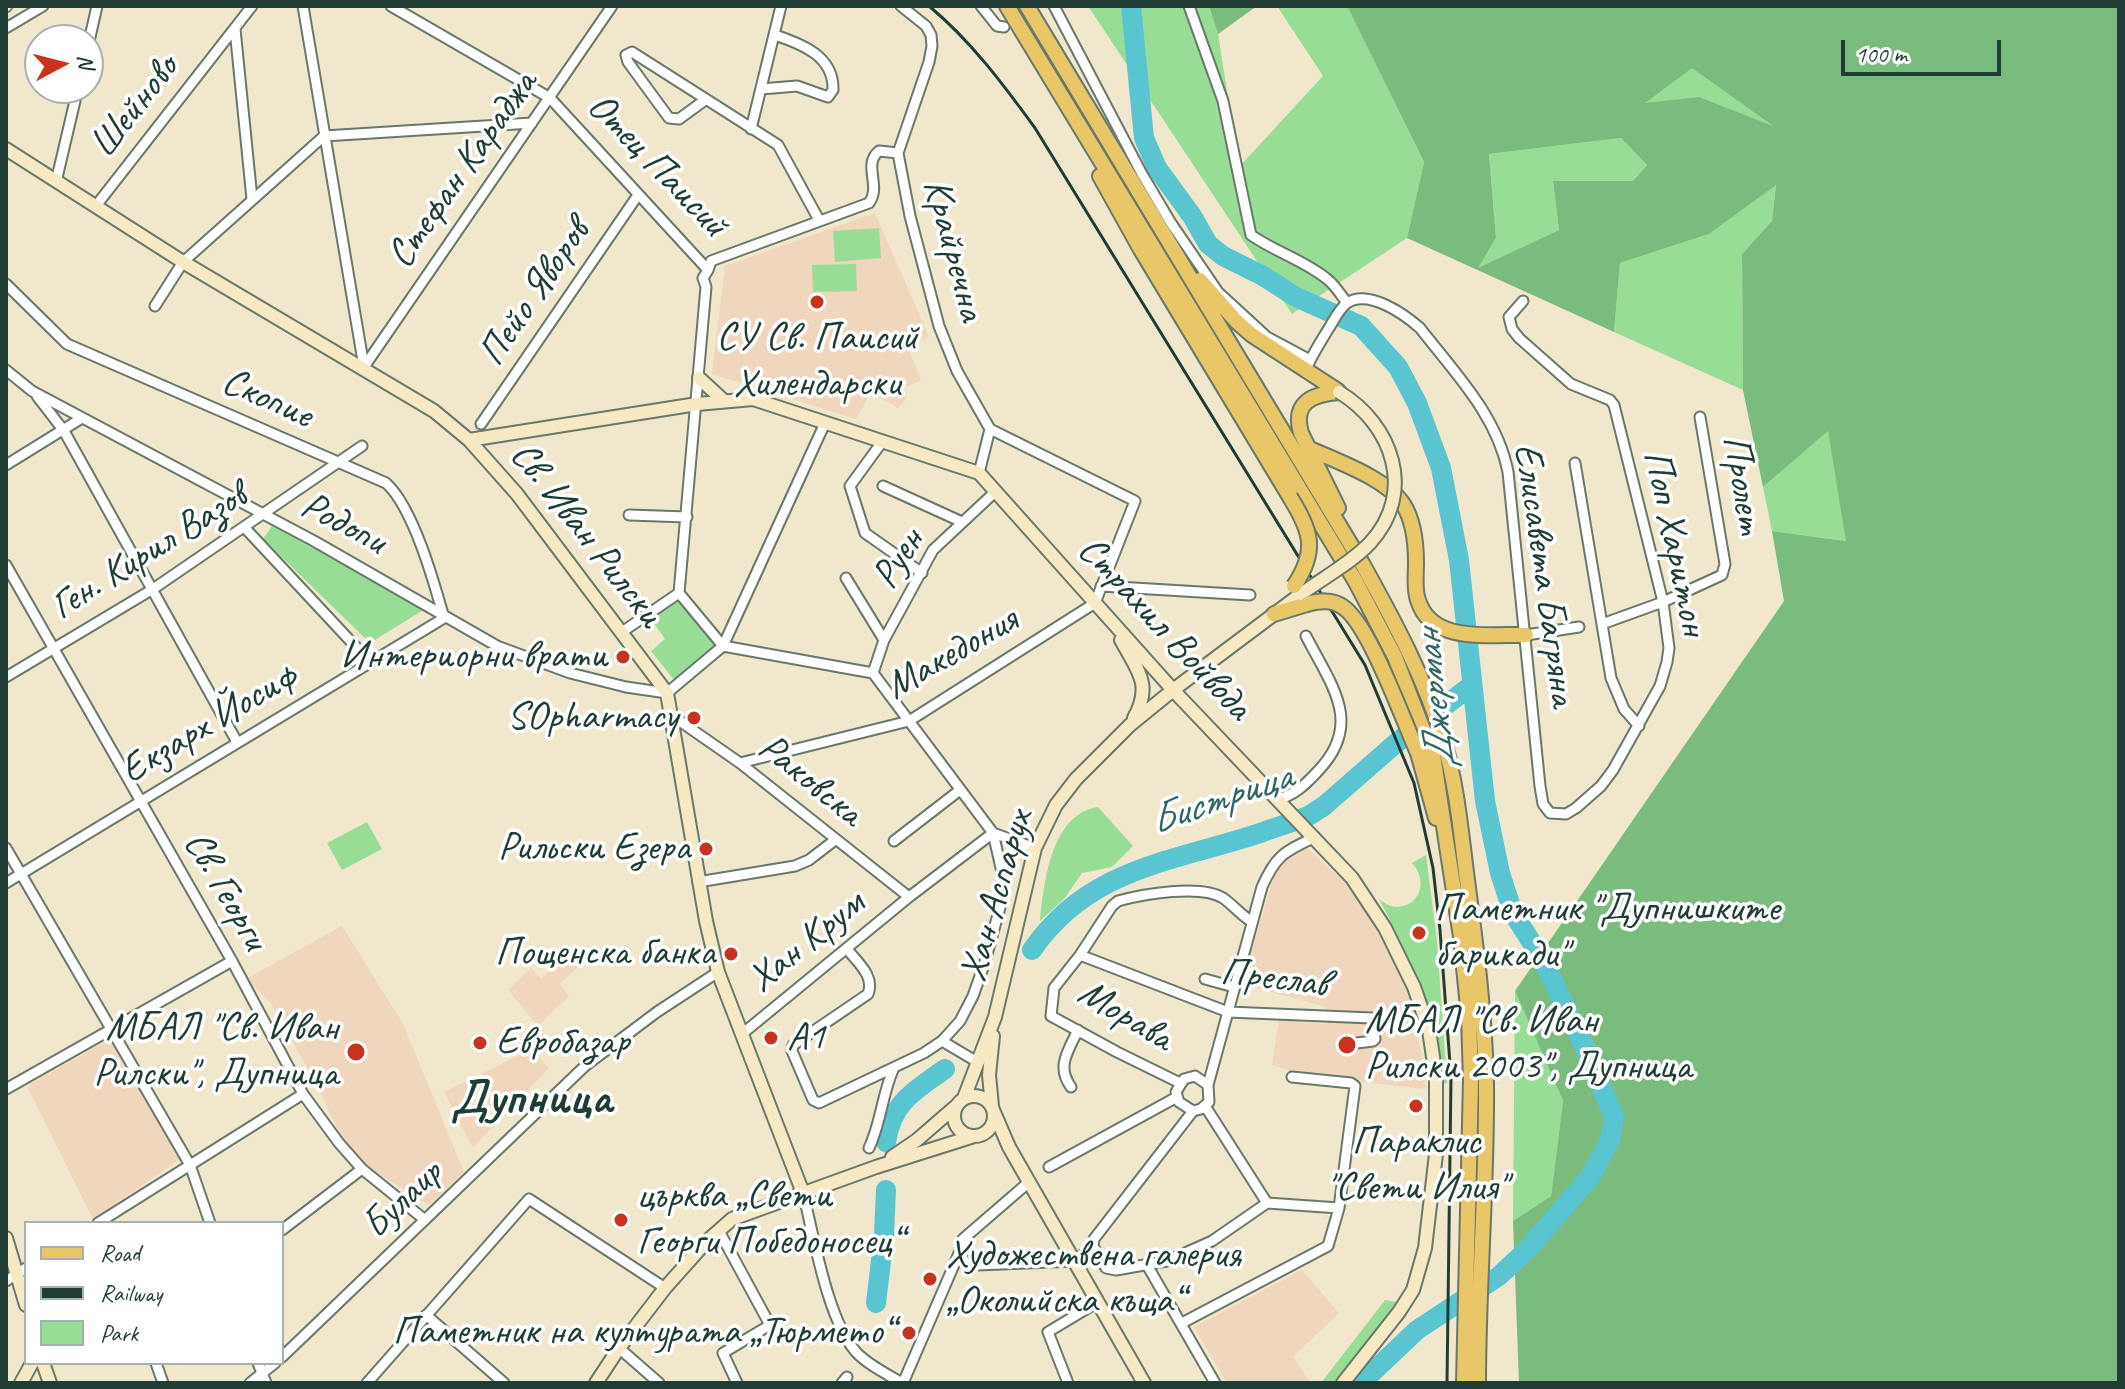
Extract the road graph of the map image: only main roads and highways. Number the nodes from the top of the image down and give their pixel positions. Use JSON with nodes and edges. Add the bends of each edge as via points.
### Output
{"nodes":[{"id":1,"x":1007,"y":6,"type":"edge"},
{"id":2,"x":1027,"y":6,"type":"edge"},
{"id":3,"x":1040,"y":59,"type":"junction"},
{"id":4,"x":1172,"y":248,"type":"junction"},
{"id":5,"x":1307,"y":366,"type":"junction"},
{"id":6,"x":1307,"y":400,"type":"junction"},
{"id":7,"x":1308,"y":448,"type":"junction"},
{"id":8,"x":1300,"y":595,"type":"junction"},
{"id":9,"x":1386,"y":606,"type":"junction"},
{"id":10,"x":1526,"y":635,"type":"road end"},
{"id":11,"x":1426,"y":712,"type":"junction"},
{"id":12,"x":1430,"y":745,"type":"junction"},
{"id":13,"x":1464,"y":1383,"type":"edge"},
{"id":14,"x":1478,"y":1383,"type":"edge"}],
"edges":[{"from":1,"to":3,"type":"main road"},
{"from":2,"to":4,"type":"main road"},
{"from":3,"to":8,"type":"main road","bridge":true,"via":[[1118,210],[1307,525],[1310,544]]},
{"from":3,"to":11,"type":"main road","via":[[1356,582]]},
{"from":4,"to":5,"type":"main road","via":[[1236,321]]},
{"from":4,"to":9,"type":"main road"},
{"from":5,"to":6,"type":"main road"},
{"from":5,"to":6,"type":"main road","via":[[1339,392]]},
{"from":6,"to":7,"type":"main road","via":[[1299,419]]},
{"from":7,"to":9,"type":"main road"},
{"from":7,"to":10,"type":"main road","via":[[1398,498],[1414,534],[1418,602],[1430,622],[1456,632]]},
{"from":8,"to":8,"type":"main road","via":[[1274,614]]},
{"from":8,"to":12,"type":"main road","bridge":true,"via":[[1337,603],[1358,620]]},
{"from":9,"to":11,"type":"main road"},
{"from":11,"to":12,"type":"main road"},
{"from":12,"to":13,"type":"main road","via":[[1436,817],[1461,937],[1471,1058]]},
{"from":12,"to":14,"type":"main road","via":[[1460,829],[1482,1008],[1486,1085]]}]}
